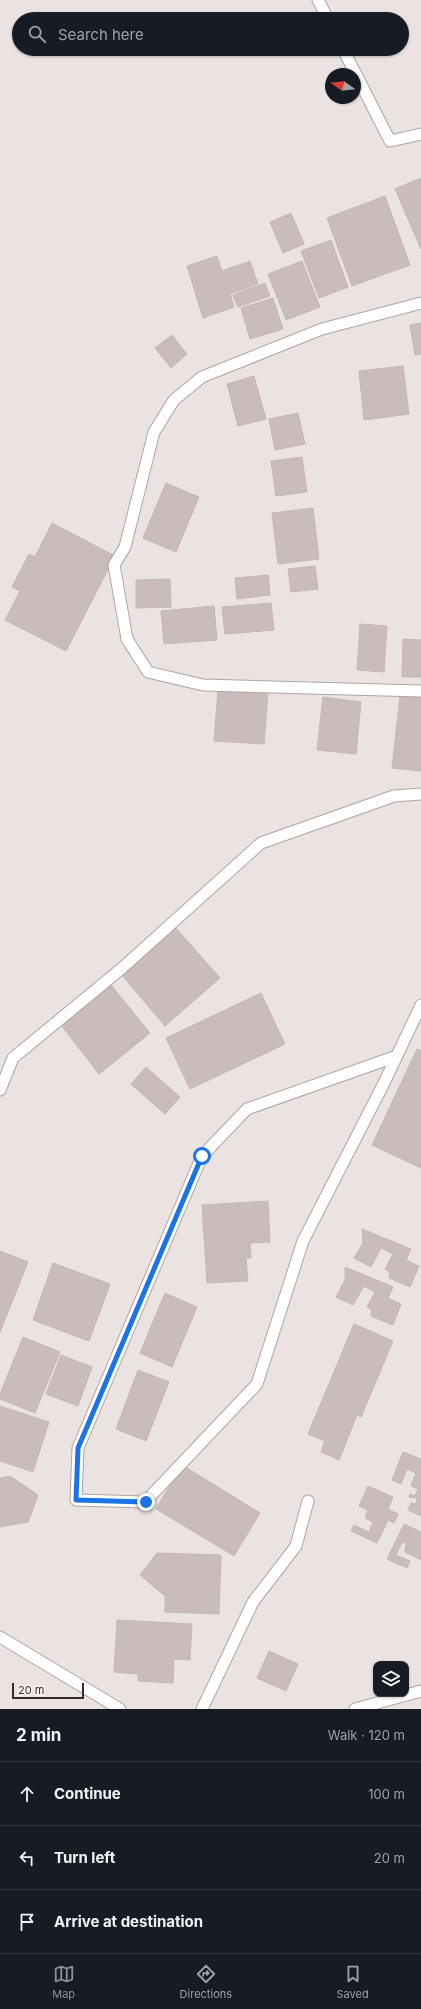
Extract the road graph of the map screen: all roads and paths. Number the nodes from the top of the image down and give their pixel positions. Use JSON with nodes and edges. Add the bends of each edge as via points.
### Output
{"nodes":[{"id":1,"x":318,"y":0,"type":"edge"},
{"id":2,"x":324,"y":12,"type":"edge"},
{"id":3,"x":347,"y":56,"type":"edge"},
{"id":4,"x":421,"y":134,"type":"edge"},
{"id":5,"x":421,"y":303,"type":"edge"},
{"id":6,"x":421,"y":691,"type":"edge"},
{"id":7,"x":421,"y":794,"type":"edge"},
{"id":8,"x":421,"y":1005,"type":"edge"},
{"id":9,"x":397,"y":1056,"type":"junction"},
{"id":10,"x":0,"y":1090,"type":"edge"},
{"id":11,"x":308,"y":1501,"type":"dead end"},
{"id":12,"x":0,"y":1637,"type":"edge"},
{"id":13,"x":421,"y":1691,"type":"edge"},
{"id":14,"x":120,"y":1709,"type":"edge"},
{"id":15,"x":202,"y":1709,"type":"edge"},
{"id":16,"x":355,"y":1709,"type":"edge"}],
"edges":[{"from":1,"to":2,"type":"street"},
{"from":3,"to":4,"type":"street","via":[[390,141]]},
{"from":5,"to":6,"type":"street","via":[[322,329],[202,378],[174,400],[154,432],[125,547],[114,565],[127,639],[148,672],[203,686]]},
{"from":7,"to":10,"type":"street","via":[[394,796],[262,843],[121,969],[13,1058]]},
{"from":8,"to":9,"type":"street"},
{"from":9,"to":9,"type":"street","via":[[303,1241],[256,1384],[146,1502],[76,1500],[78,1448],[202,1156],[247,1109]]},
{"from":11,"to":15,"type":"street","via":[[296,1546],[253,1602]]},
{"from":12,"to":14,"type":"street"},
{"from":13,"to":16,"type":"street"}]}
